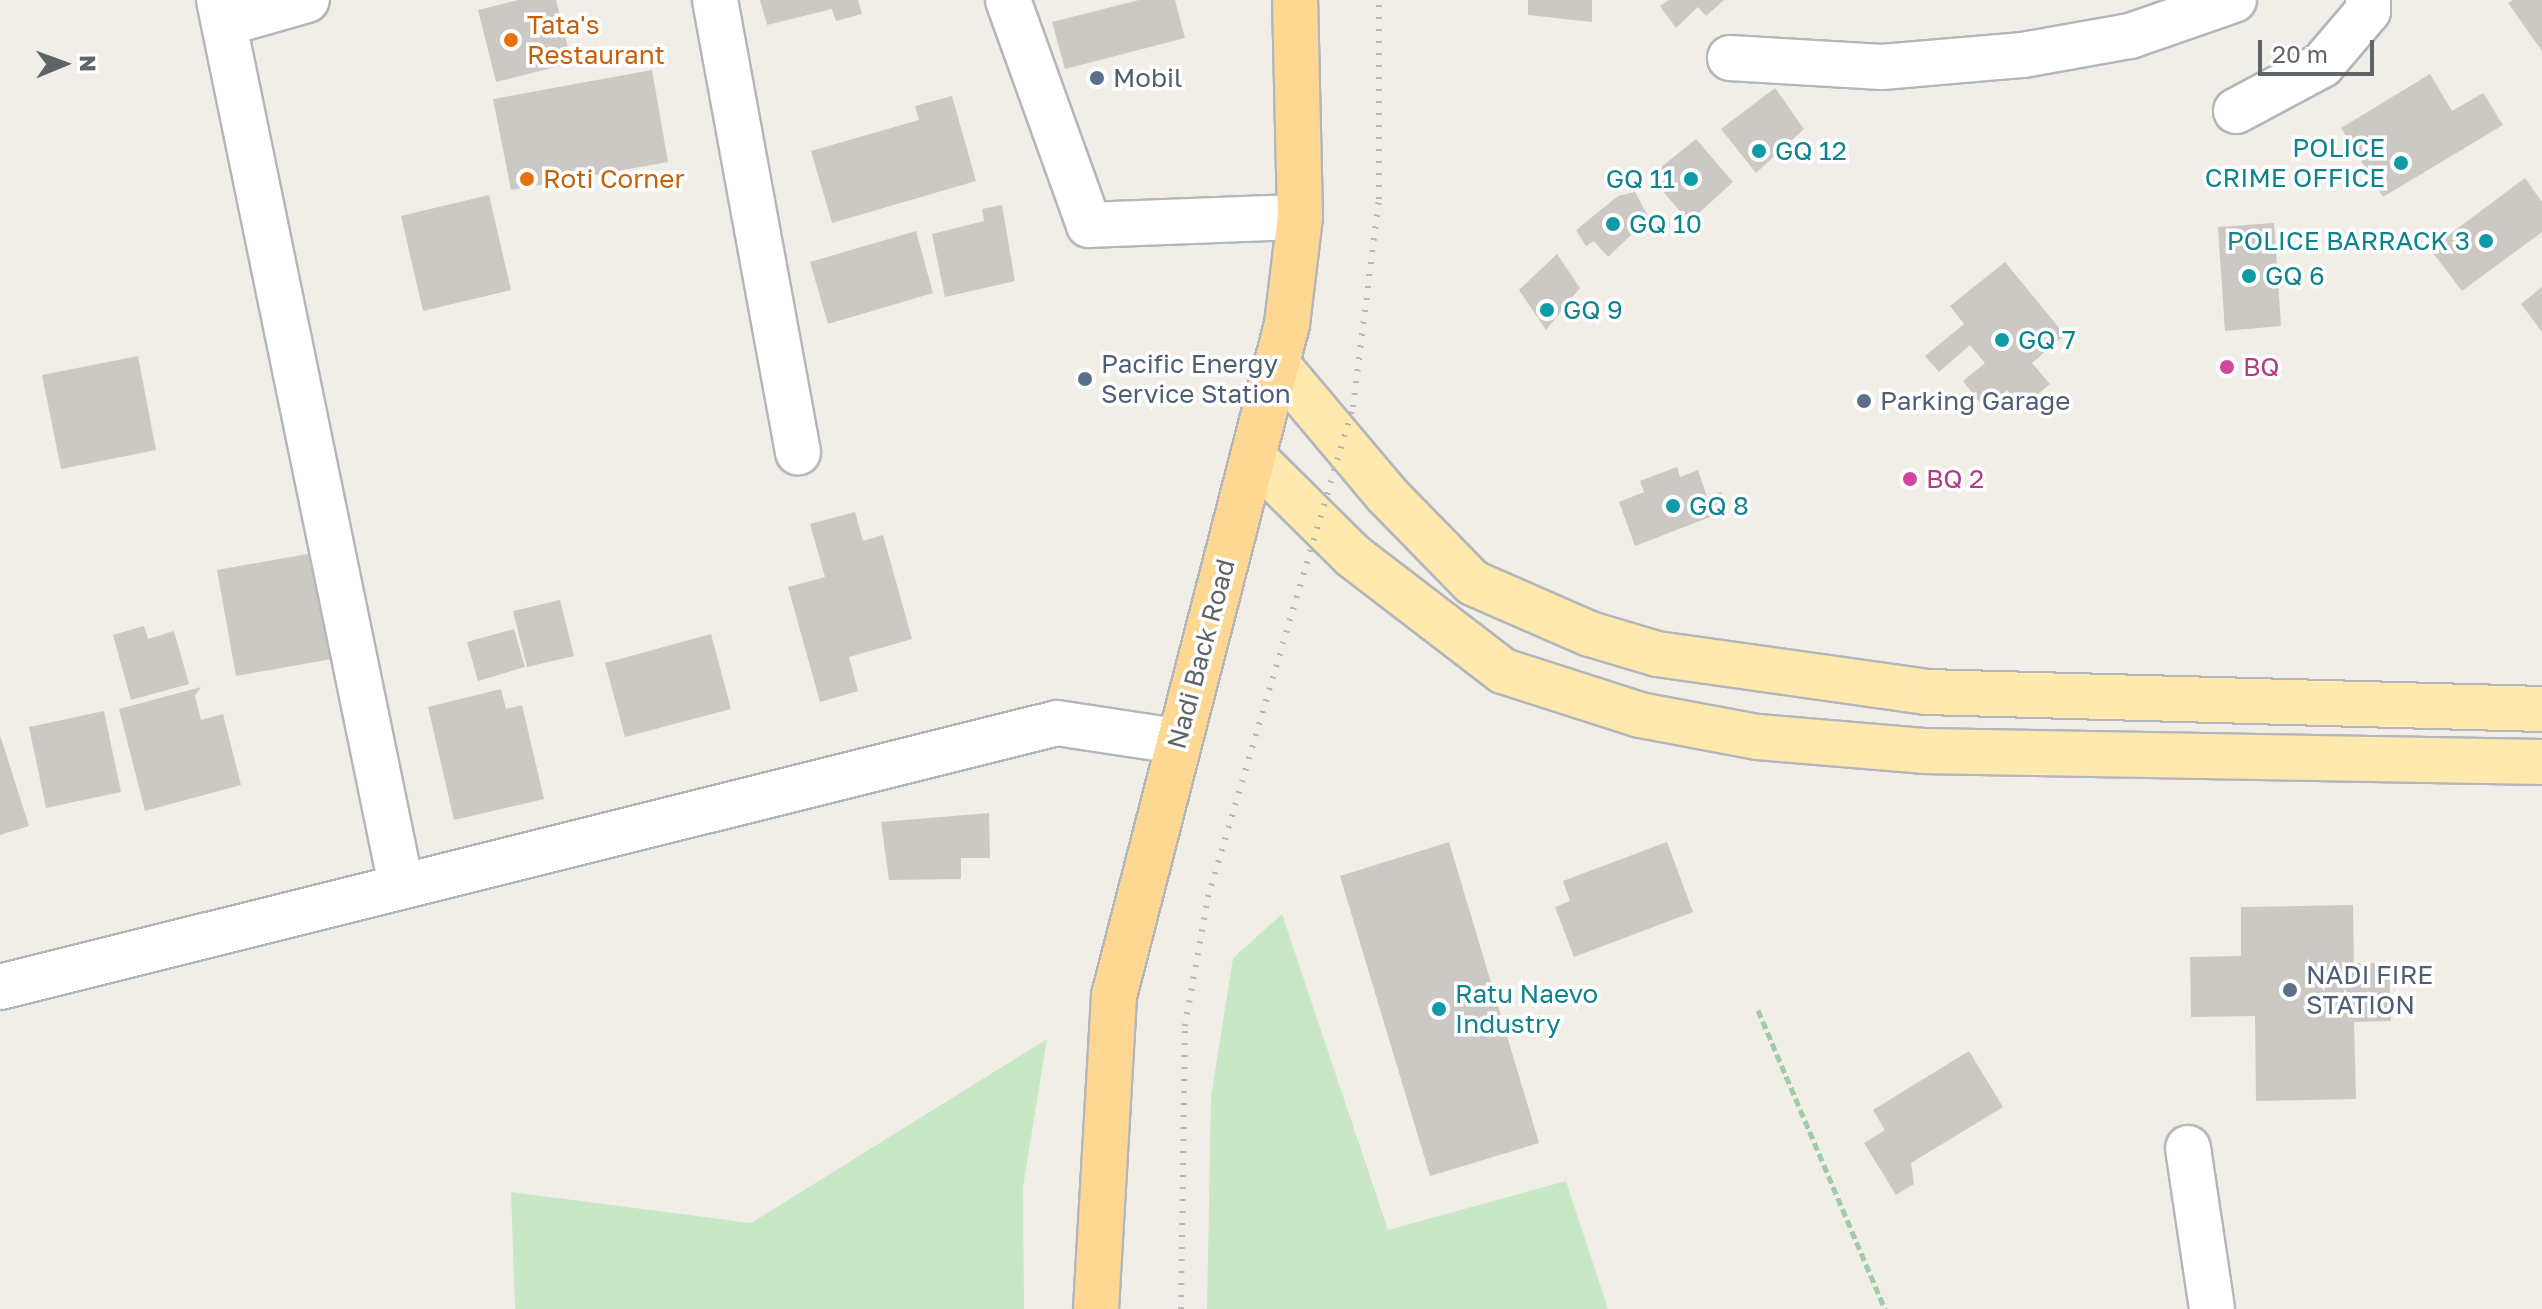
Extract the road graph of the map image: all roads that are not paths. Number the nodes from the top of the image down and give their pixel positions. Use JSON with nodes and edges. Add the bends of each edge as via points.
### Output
{"nodes":[{"id":1,"x":307,"y":0,"type":"edge"},
{"id":2,"x":715,"y":0,"type":"edge"},
{"id":3,"x":1008,"y":0,"type":"edge"},
{"id":4,"x":1295,"y":0,"type":"edge"},
{"id":5,"x":2234,"y":0,"type":"edge"},
{"id":6,"x":2368,"y":0,"type":"edge"},
{"id":7,"x":222,"y":12,"type":"edge"},
{"id":8,"x":1730,"y":58,"type":"dead end"},
{"id":9,"x":2236,"y":111,"type":"dead end"},
{"id":10,"x":1300,"y":217,"type":"junction"},
{"id":11,"x":1280,"y":368,"type":"junction"},
{"id":12,"x":798,"y":452,"type":"dead end"},
{"id":13,"x":1255,"y":459,"type":"junction"},
{"id":14,"x":2542,"y":709,"type":"edge"},
{"id":15,"x":1176,"y":741,"type":"junction"},
{"id":16,"x":2542,"y":762,"type":"edge"},
{"id":17,"x":401,"y":885,"type":"junction"},
{"id":18,"x":0,"y":987,"type":"edge"},
{"id":19,"x":2188,"y":1148,"type":"dead end"},
{"id":20,"x":1096,"y":1309,"type":"edge"},
{"id":21,"x":2212,"y":1309,"type":"edge"}],
"edges":[{"from":1,"to":7,"type":"street"},
{"from":2,"to":12,"type":"street"},
{"from":3,"to":10,"type":"street","via":[[1089,225]]},
{"from":4,"to":10,"type":"highway","name":"Nadi Back Road"},
{"from":5,"to":8,"type":"street","via":[[2130,36],[2023,55],[1882,67]]},
{"from":6,"to":9,"type":"street","via":[[2368,11],[2322,65]]},
{"from":7,"to":17,"type":"street"},
{"from":10,"to":11,"type":"highway","name":"Nadi Back Road"},
{"from":11,"to":13,"type":"highway","name":"Nadi Back Road"},
{"from":11,"to":14,"type":"main road","via":[[1386,494],[1473,583],[1590,634],[1657,654],[1926,692]]},
{"from":13,"to":15,"type":"highway","name":"Nadi Back Road"},
{"from":13,"to":16,"type":"main road","via":[[1353,556],[1503,671],[1640,715],[1758,737],[1923,751]]},
{"from":15,"to":17,"type":"street","via":[[1057,723]]},
{"from":15,"to":20,"type":"highway","name":"Nadi Back Road","via":[[1114,996]]},
{"from":17,"to":18,"type":"street"},
{"from":19,"to":21,"type":"street"}]}
